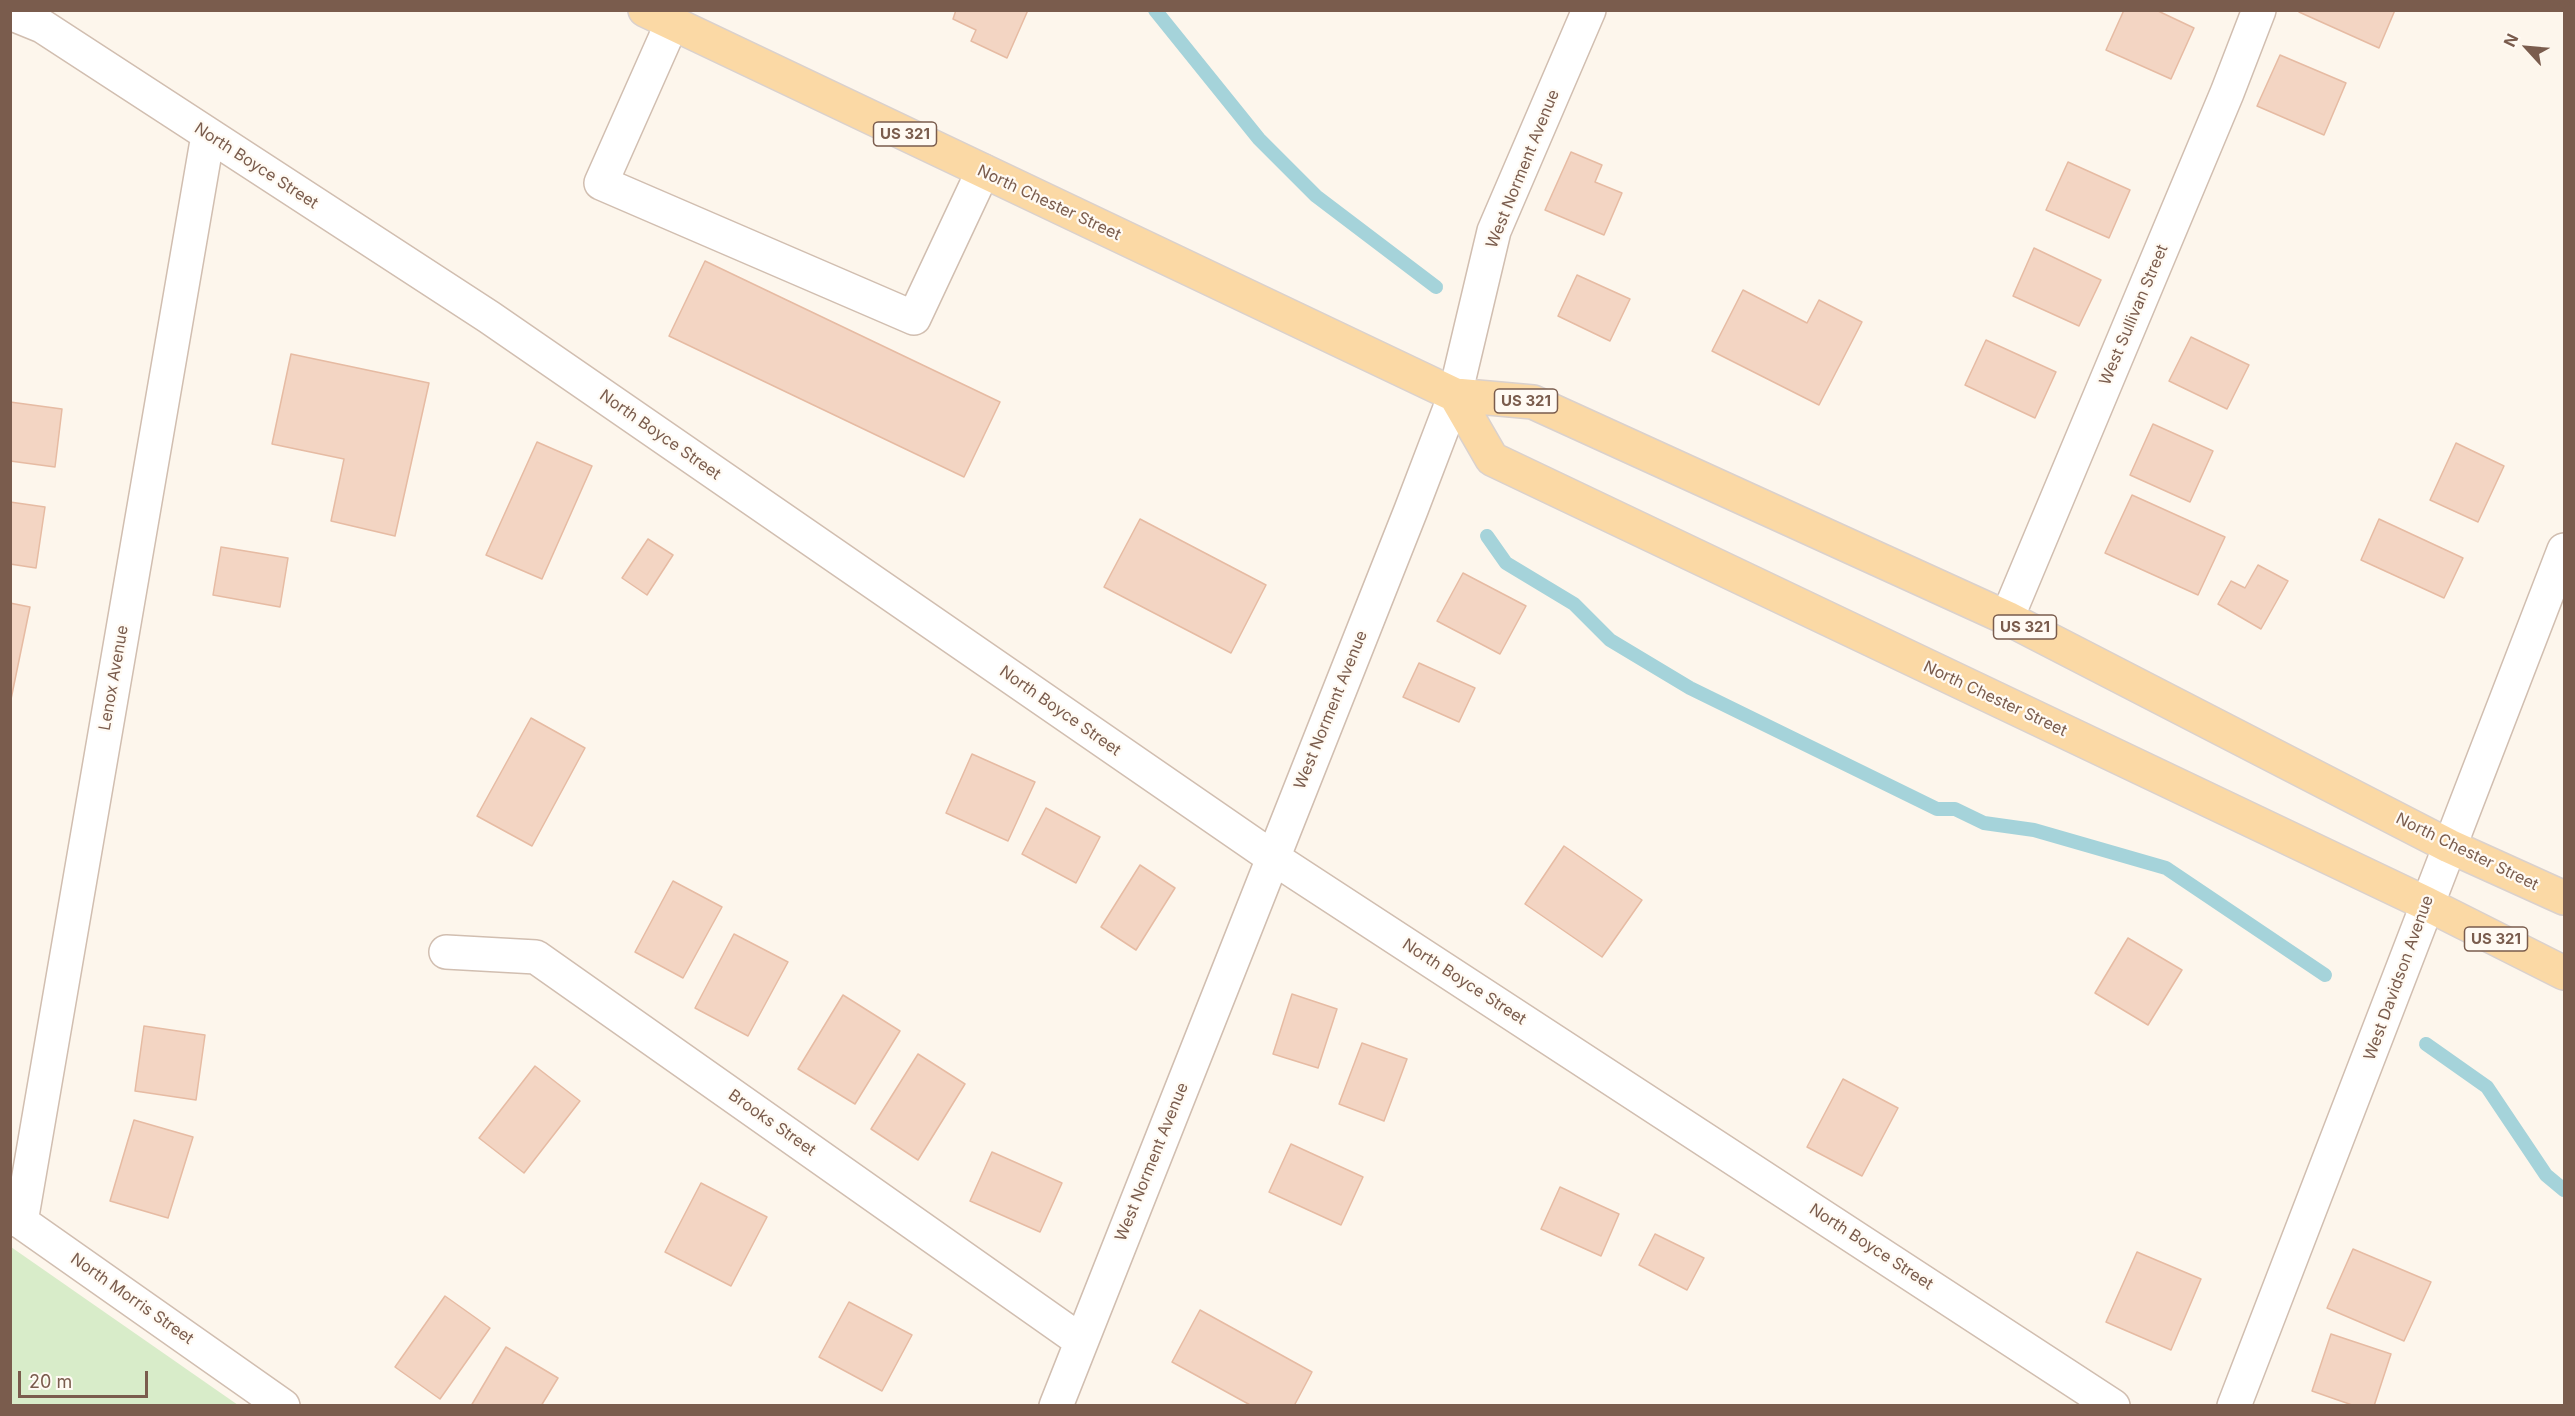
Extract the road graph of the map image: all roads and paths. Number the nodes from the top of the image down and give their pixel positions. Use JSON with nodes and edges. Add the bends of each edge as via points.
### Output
{"nodes":[{"id":1,"x":1589,"y":10,"type":"edge"},
{"id":2,"x":2259,"y":10,"type":"edge"},
{"id":3,"x":10,"y":13,"type":"edge"},
{"id":4,"x":658,"y":17,"type":"edge"},
{"id":5,"x":208,"y":135,"type":"junction"},
{"id":6,"x":983,"y":171,"type":"junction"},
{"id":7,"x":1455,"y":395,"type":"junction"},
{"id":8,"x":2565,"y":550,"type":"edge"},
{"id":9,"x":2007,"y":618,"type":"junction"},
{"id":10,"x":2449,"y":846,"type":"junction"},
{"id":11,"x":1272,"y":857,"type":"junction"},
{"id":12,"x":2565,"y":898,"type":"edge"},
{"id":13,"x":2427,"y":904,"type":"junction"},
{"id":14,"x":446,"y":952,"type":"dead end"},
{"id":15,"x":2565,"y":973,"type":"edge"},
{"id":16,"x":16,"y":1218,"type":"edge"},
{"id":17,"x":1081,"y":1341,"type":"junction"},
{"id":18,"x":283,"y":1406,"type":"edge"},
{"id":19,"x":1056,"y":1406,"type":"edge"},
{"id":20,"x":2113,"y":1406,"type":"edge"},
{"id":21,"x":2234,"y":1406,"type":"edge"}],
"edges":[{"from":1,"to":7,"type":"street","name":"West Norment Avenue","via":[[1494,231]]},
{"from":2,"to":9,"type":"street","name":"West Sullivan Street"},
{"from":3,"to":5,"type":"street","name":"North Boyce Street","via":[[42,26]]},
{"from":4,"to":6,"type":"main road","name":"North Chester Street","number":"US 321"},
{"from":4,"to":6,"type":"street","via":[[601,183],[914,318]]},
{"from":5,"to":11,"type":"street","name":"North Boyce Street","via":[[489,317]]},
{"from":5,"to":16,"type":"street","name":"Lenox Avenue"},
{"from":6,"to":7,"type":"main road","name":"North Chester Street","number":"US 321"},
{"from":7,"to":9,"type":"main road","name":"North Chester Street","number":"US 321","via":[[1533,402]]},
{"from":7,"to":11,"type":"street","name":"West Norment Avenue"},
{"from":7,"to":13,"type":"main road","name":"North Chester Street","number":"US 321","via":[[1492,459]]},
{"from":8,"to":10,"type":"street","name":"West Davidson Avenue"},
{"from":9,"to":10,"type":"main road","name":"North Chester Street","number":"US 321"},
{"from":10,"to":12,"type":"main road","name":"North Chester Street","number":"US 321"},
{"from":10,"to":13,"type":"street","name":"West Davidson Avenue"},
{"from":11,"to":17,"type":"street","name":"West Norment Avenue"},
{"from":11,"to":20,"type":"street","name":"North Boyce Street"},
{"from":13,"to":15,"type":"main road","name":"North Chester Street","number":"US 321"},
{"from":13,"to":21,"type":"street","name":"West Davidson Avenue"},
{"from":14,"to":17,"type":"street","name":"Brooks Street","via":[[536,957]]},
{"from":16,"to":18,"type":"street","name":"North Morris Street"},
{"from":17,"to":19,"type":"street","name":"West Norment Avenue"}]}
